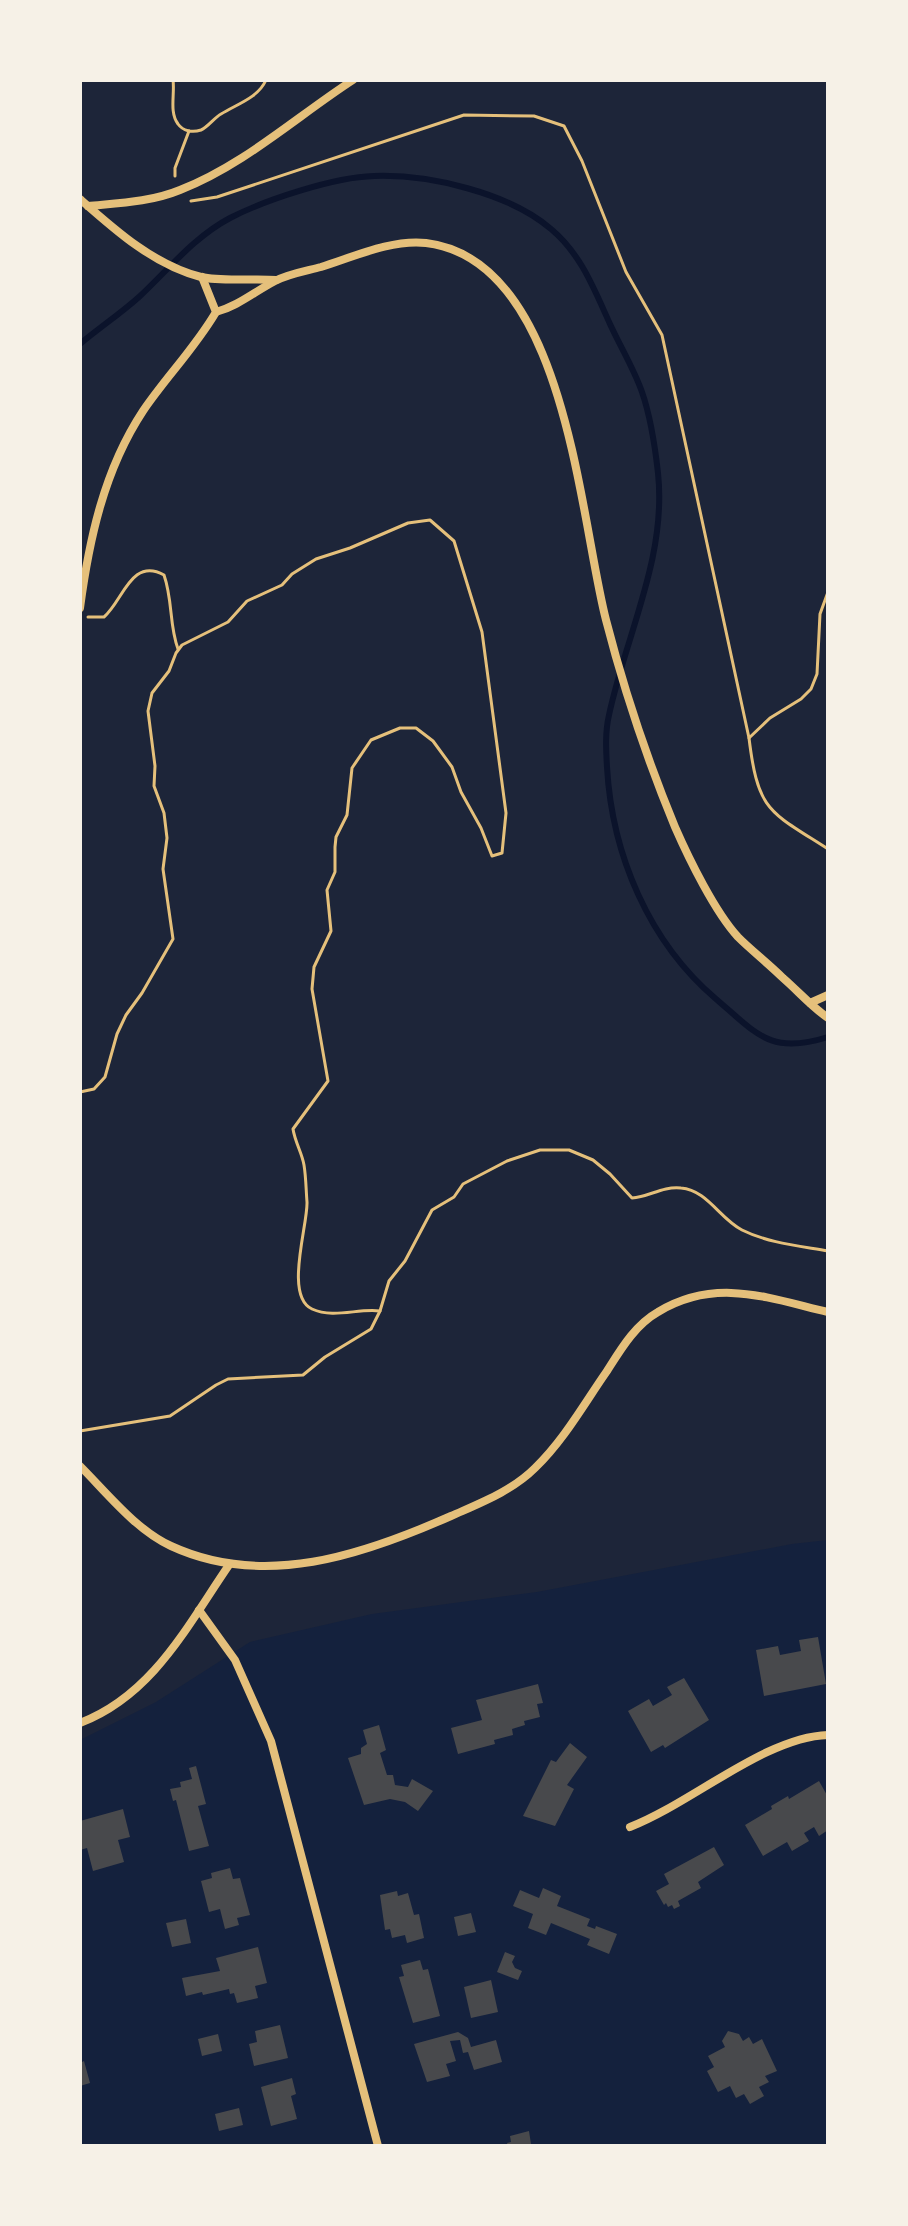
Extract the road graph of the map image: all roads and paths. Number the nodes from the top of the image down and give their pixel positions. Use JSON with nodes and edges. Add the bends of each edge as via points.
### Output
{"nodes":[{"id":1,"x":173,"y":80,"type":"edge"},
{"id":2,"x":266,"y":80,"type":"edge"},
{"id":3,"x":353,"y":80,"type":"edge"},
{"id":4,"x":189,"y":131,"type":"junction"},
{"id":5,"x":178,"y":191,"type":"junction"},
{"id":6,"x":80,"y":199,"type":"edge"},
{"id":7,"x":88,"y":206,"type":"junction"},
{"id":8,"x":202,"y":277,"type":"junction"},
{"id":9,"x":277,"y":280,"type":"junction"},
{"id":10,"x":216,"y":312,"type":"junction"},
{"id":11,"x":828,"y":592,"type":"edge"},
{"id":12,"x":80,"y":608,"type":"edge"},
{"id":13,"x":80,"y":615,"type":"edge"},
{"id":14,"x":178,"y":649,"type":"junction"},
{"id":15,"x":749,"y":738,"type":"junction"},
{"id":16,"x":828,"y":849,"type":"edge"},
{"id":17,"x":828,"y":995,"type":"edge"},
{"id":18,"x":813,"y":1007,"type":"junction"},
{"id":19,"x":828,"y":1018,"type":"edge"},
{"id":20,"x":80,"y":1092,"type":"edge"},
{"id":21,"x":828,"y":1251,"type":"edge"},
{"id":22,"x":380,"y":1311,"type":"junction"},
{"id":23,"x":828,"y":1312,"type":"edge"},
{"id":24,"x":80,"y":1431,"type":"edge"},
{"id":25,"x":80,"y":1466,"type":"edge"},
{"id":26,"x":229,"y":1565,"type":"junction"},
{"id":27,"x":199,"y":1610,"type":"junction"},
{"id":28,"x":80,"y":1723,"type":"edge"},
{"id":29,"x":828,"y":1735,"type":"edge"},
{"id":30,"x":630,"y":1827,"type":"dead end"},
{"id":31,"x":378,"y":2146,"type":"edge"}],
"edges":[{"from":1,"to":4,"type":"path","via":[[175,119]]},
{"from":2,"to":4,"type":"path","via":[[255,95],[204,128]]},
{"from":3,"to":5,"type":"street","via":[[243,158]]},
{"from":4,"to":5,"type":"path","via":[[175,168]]},
{"from":5,"to":7,"type":"street"},
{"from":5,"to":15,"type":"path","via":[[192,202],[217,197],[464,115],[534,116],[564,126],[626,272],[662,335]]},
{"from":6,"to":7,"type":"street"},
{"from":7,"to":8,"type":"street","via":[[151,255]]},
{"from":8,"to":9,"type":"street"},
{"from":8,"to":10,"type":"street"},
{"from":9,"to":10,"type":"street"},
{"from":9,"to":18,"type":"street","via":[[413,242],[448,249],[487,271],[515,301],[546,361],[568,426],[607,623],[676,829],[719,912]]},
{"from":10,"to":12,"type":"street","via":[[142,412],[116,460],[95,520]]},
{"from":11,"to":15,"type":"path","via":[[820,614],[817,674],[811,689]]},
{"from":13,"to":14,"type":"path","via":[[104,617],[134,576],[156,571],[164,575],[169,591]]},
{"from":14,"to":20,"type":"path","via":[[152,693],[148,711],[154,786],[167,838],[163,869],[173,939],[121,1024],[105,1077],[94,1089]]},
{"from":14,"to":22,"type":"path","via":[[228,622],[247,601],[282,585],[316,559],[408,523],[430,520],[454,541],[482,632],[506,813],[502,853],[492,856],[452,767],[433,741],[416,728],[400,728],[371,740],[352,768],[347,815],[336,837],[335,872],[327,890],[331,931],[312,978],[328,1081],[293,1129],[304,1162],[307,1207],[300,1252],[303,1300],[311,1309],[339,1314]]},
{"from":15,"to":16,"type":"path","via":[[763,801]]},
{"from":17,"to":18,"type":"street"},
{"from":18,"to":19,"type":"street"},
{"from":21,"to":22,"type":"path","via":[[742,1230],[689,1189],[667,1188],[632,1198],[586,1155],[561,1148],[540,1150],[463,1184],[454,1197],[432,1210],[389,1281]]},
{"from":22,"to":24,"type":"path","via":[[365,1335],[303,1375],[228,1379],[170,1416]]},
{"from":23,"to":26,"type":"street","via":[[739,1292],[690,1297],[637,1329],[559,1442],[534,1470],[502,1493],[394,1542],[346,1556],[299,1564]]},
{"from":25,"to":26,"type":"street","via":[[154,1535]]},
{"from":26,"to":27,"type":"street"},
{"from":27,"to":28,"type":"street","via":[[165,1660],[134,1692]]},
{"from":27,"to":31,"type":"street","via":[[235,1660],[266,1728]]},
{"from":29,"to":30,"type":"street","via":[[796,1739],[774,1749],[657,1817]]}]}
